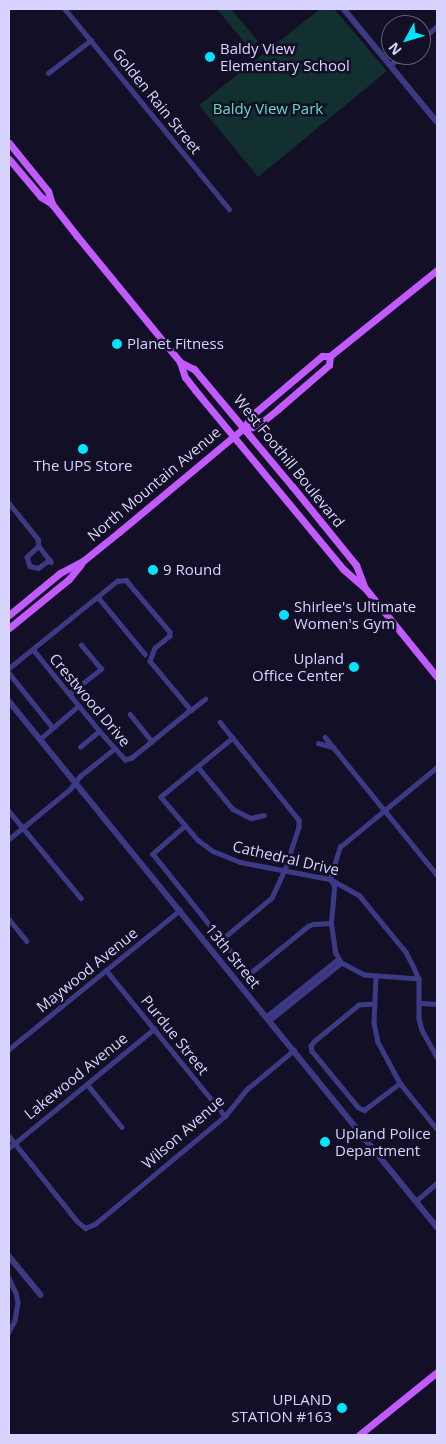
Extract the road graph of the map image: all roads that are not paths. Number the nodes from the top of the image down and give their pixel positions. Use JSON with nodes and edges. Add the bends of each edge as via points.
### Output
{"nodes":[{"id":1,"x":65,"y":9,"type":"edge"},
{"id":2,"x":344,"y":9,"type":"edge"},
{"id":3,"x":91,"y":40,"type":"junction"},
{"id":4,"x":381,"y":54,"type":"edge"},
{"id":5,"x":390,"y":65,"type":"edge"},
{"id":6,"x":48,"y":73,"type":"dead end"},
{"id":7,"x":437,"y":122,"type":"edge"},
{"id":8,"x":9,"y":144,"type":"edge"},
{"id":9,"x":9,"y":159,"type":"edge"},
{"id":10,"x":52,"y":204,"type":"junction"},
{"id":11,"x":229,"y":209,"type":"dead end"},
{"id":12,"x":437,"y":270,"type":"edge"},
{"id":13,"x":330,"y":356,"type":"junction"},
{"id":14,"x":180,"y":362,"type":"junction"},
{"id":15,"x":244,"y":428,"type":"junction"},
{"id":16,"x":233,"y":437,"type":"junction"},
{"id":17,"x":9,"y":503,"type":"edge"},
{"id":18,"x":39,"y":546,"type":"junction"},
{"id":19,"x":83,"y":561,"type":"junction"},
{"id":20,"x":364,"y":588,"type":"junction"},
{"id":21,"x":98,"y":597,"type":"junction"},
{"id":22,"x":9,"y":615,"type":"edge"},
{"id":23,"x":9,"y":628,"type":"edge"},
{"id":24,"x":81,"y":645,"type":"dead end"},
{"id":25,"x":33,"y":650,"type":"junction"},
{"id":26,"x":145,"y":654,"type":"dead end"},
{"id":27,"x":9,"y":668,"type":"edge"},
{"id":28,"x":9,"y":673,"type":"edge"},
{"id":29,"x":437,"y":677,"type":"edge"},
{"id":30,"x":69,"y":694,"type":"junction"},
{"id":31,"x":205,"y":699,"type":"dead end"},
{"id":32,"x":9,"y":701,"type":"edge"},
{"id":33,"x":78,"y":706,"type":"junction"},
{"id":34,"x":190,"y":710,"type":"junction"},
{"id":35,"x":130,"y":714,"type":"dead end"},
{"id":36,"x":220,"y":722,"type":"dead end"},
{"id":37,"x":53,"y":728,"type":"junction"},
{"id":38,"x":98,"y":731,"type":"junction"},
{"id":39,"x":325,"y":737,"type":"dead end"},
{"id":40,"x":233,"y":738,"type":"junction"},
{"id":41,"x":40,"y":739,"type":"junction"},
{"id":42,"x":152,"y":741,"type":"junction"},
{"id":43,"x":318,"y":743,"type":"dead end"},
{"id":44,"x":80,"y":747,"type":"dead end"},
{"id":45,"x":335,"y":748,"type":"junction"},
{"id":46,"x":114,"y":749,"type":"junction"},
{"id":47,"x":198,"y":767,"type":"junction"},
{"id":48,"x":437,"y":767,"type":"edge"},
{"id":49,"x":75,"y":782,"type":"junction"},
{"id":50,"x":385,"y":810,"type":"junction"},
{"id":51,"x":9,"y":811,"type":"edge"},
{"id":52,"x":264,"y":815,"type":"dead end"},
{"id":53,"x":185,"y":826,"type":"junction"},
{"id":54,"x":22,"y":828,"type":"junction"},
{"id":55,"x":9,"y":838,"type":"edge"},
{"id":56,"x":285,"y":870,"type":"junction"},
{"id":57,"x":437,"y":875,"type":"edge"},
{"id":58,"x":330,"y":879,"type":"junction"},
{"id":59,"x":81,"y":898,"type":"dead end"},
{"id":60,"x":180,"y":910,"type":"junction"},
{"id":61,"x":9,"y":919,"type":"edge"},
{"id":62,"x":331,"y":923,"type":"junction"},
{"id":63,"x":222,"y":940,"type":"junction"},
{"id":64,"x":28,"y":942,"type":"dead end"},
{"id":65,"x":340,"y":961,"type":"junction"},
{"id":66,"x":106,"y":970,"type":"junction"},
{"id":67,"x":376,"y":977,"type":"junction"},
{"id":68,"x":419,"y":979,"type":"junction"},
{"id":69,"x":420,"y":1003,"type":"junction"},
{"id":70,"x":374,"y":1004,"type":"junction"},
{"id":71,"x":437,"y":1004,"type":"edge"},
{"id":72,"x":268,"y":1018,"type":"junction"},
{"id":73,"x":154,"y":1029,"type":"junction"},
{"id":74,"x":9,"y":1049,"type":"edge"},
{"id":75,"x":294,"y":1050,"type":"junction"},
{"id":76,"x":437,"y":1057,"type":"edge"},
{"id":77,"x":400,"y":1083,"type":"junction"},
{"id":78,"x":87,"y":1084,"type":"junction"},
{"id":79,"x":225,"y":1116,"type":"junction"},
{"id":80,"x":122,"y":1127,"type":"dead end"},
{"id":81,"x":437,"y":1129,"type":"edge"},
{"id":82,"x":9,"y":1136,"type":"edge"},
{"id":83,"x":15,"y":1143,"type":"junction"},
{"id":84,"x":9,"y":1148,"type":"edge"},
{"id":85,"x":437,"y":1184,"type":"edge"},
{"id":86,"x":416,"y":1201,"type":"junction"},
{"id":87,"x":437,"y":1227,"type":"edge"},
{"id":88,"x":9,"y":1256,"type":"edge"},
{"id":89,"x":9,"y":1278,"type":"edge"},
{"id":90,"x":41,"y":1295,"type":"dead end"},
{"id":91,"x":9,"y":1332,"type":"edge"},
{"id":92,"x":437,"y":1372,"type":"edge"},
{"id":93,"x":359,"y":1435,"type":"edge"}],
"edges":[{"from":1,"to":3,"type":"street","name":"Golden Rain Street"},
{"from":2,"to":4,"type":"street"},
{"from":3,"to":6,"type":"street"},
{"from":3,"to":11,"type":"street","name":"Golden Rain Street"},
{"from":5,"to":7,"type":"street"},
{"from":8,"to":10,"type":"main road","name":"West Foothill Boulevard","via":[[48,191]]},
{"from":9,"to":10,"type":"main road","name":"West Foothill Boulevard","via":[[41,198]]},
{"from":10,"to":14,"type":"main road","name":"West Foothill Boulevard"},
{"from":12,"to":13,"type":"main road","name":"North Mountain Avenue"},
{"from":13,"to":15,"type":"main road","name":"North Mountain Avenue","via":[[322,356],[251,416]]},
{"from":13,"to":15,"type":"main road","name":"North Mountain Avenue","via":[[329,365],[264,421],[256,427]]},
{"from":14,"to":15,"type":"main road","name":"West Foothill Boulevard","via":[[194,369]]},
{"from":14,"to":16,"type":"main road","name":"West Foothill Boulevard","via":[[185,377]]},
{"from":15,"to":16,"type":"main road","name":"North Mountain Avenue"},
{"from":15,"to":20,"type":"main road","name":"West Foothill Boulevard","via":[[356,565]]},
{"from":16,"to":19,"type":"main road","name":"North Mountain Avenue"},
{"from":16,"to":20,"type":"main road","name":"West Foothill Boulevard","via":[[343,569]]},
{"from":17,"to":18,"type":"street","via":[[38,538]]},
{"from":18,"to":18,"type":"street","via":[[50,561],[38,568],[30,566],[27,557]]},
{"from":19,"to":22,"type":"main road","name":"North Mountain Avenue","via":[[60,573]]},
{"from":19,"to":23,"type":"main road","name":"North Mountain Avenue","via":[[69,580]]},
{"from":20,"to":29,"type":"main road","name":"West Foothill Boulevard"},
{"from":21,"to":25,"type":"street"},
{"from":21,"to":26,"type":"street"},
{"from":21,"to":34,"type":"street","via":[[123,579],[170,632],[170,636],[154,648],[150,660]]},
{"from":24,"to":30,"type":"street","via":[[101,669]]},
{"from":25,"to":27,"type":"street"},
{"from":25,"to":30,"type":"street","name":"Crestwood Drive"},
{"from":28,"to":37,"type":"street"},
{"from":30,"to":33,"type":"street","name":"Crestwood Drive"},
{"from":31,"to":34,"type":"street"},
{"from":32,"to":41,"type":"street","name":"13th Street"},
{"from":33,"to":37,"type":"street"},
{"from":33,"to":38,"type":"street","name":"Crestwood Drive"},
{"from":34,"to":42,"type":"street"},
{"from":35,"to":42,"type":"street"},
{"from":36,"to":40,"type":"street"},
{"from":37,"to":41,"type":"street"},
{"from":38,"to":44,"type":"street"},
{"from":38,"to":46,"type":"street","name":"Crestwood Drive"},
{"from":39,"to":45,"type":"street"},
{"from":40,"to":47,"type":"street"},
{"from":40,"to":56,"type":"street","via":[[299,820]]},
{"from":41,"to":49,"type":"street","name":"13th Street"},
{"from":42,"to":46,"type":"street","name":"Crestwood Drive","via":[[125,760]]},
{"from":43,"to":45,"type":"street"},
{"from":45,"to":50,"type":"street"},
{"from":46,"to":49,"type":"street"},
{"from":47,"to":52,"type":"street","via":[[233,809],[251,818]]},
{"from":47,"to":53,"type":"street","name":"Cathedral Drive","via":[[162,797]]},
{"from":48,"to":50,"type":"street"},
{"from":49,"to":54,"type":"street"},
{"from":49,"to":60,"type":"street","name":"13th Street"},
{"from":50,"to":57,"type":"street"},
{"from":50,"to":58,"type":"street","via":[[340,847]]},
{"from":51,"to":54,"type":"street"},
{"from":53,"to":56,"type":"street","name":"Cathedral Drive","via":[[198,840],[227,858]]},
{"from":53,"to":63,"type":"street","via":[[153,854]]},
{"from":54,"to":55,"type":"street"},
{"from":54,"to":59,"type":"street"},
{"from":56,"to":58,"type":"street","name":"Cathedral Drive"},
{"from":56,"to":63,"type":"street","via":[[272,898]]},
{"from":58,"to":62,"type":"street","via":[[334,892]]},
{"from":58,"to":68,"type":"street","name":"Cathedral Drive","via":[[359,895],[406,952]]},
{"from":60,"to":66,"type":"street","name":"Maywood Avenue"},
{"from":60,"to":72,"type":"street","name":"13th Street"},
{"from":61,"to":64,"type":"street"},
{"from":62,"to":63,"type":"street","via":[[308,926],[250,974]]},
{"from":62,"to":65,"type":"street"},
{"from":65,"to":67,"type":"street","via":[[364,975]]},
{"from":65,"to":72,"type":"street"},
{"from":66,"to":73,"type":"street","name":"Purdue Street"},
{"from":66,"to":74,"type":"street","name":"Maywood Avenue"},
{"from":67,"to":68,"type":"street"},
{"from":67,"to":70,"type":"street"},
{"from":68,"to":69,"type":"street","name":"Cathedral Drive"},
{"from":69,"to":71,"type":"street"},
{"from":69,"to":76,"type":"street","name":"Cathedral Drive","via":[[422,1030]]},
{"from":70,"to":77,"type":"street","via":[[378,1042]]},
{"from":70,"to":77,"type":"street","via":[[359,1005],[315,1041],[312,1051],[358,1107],[364,1110]]},
{"from":72,"to":75,"type":"street","name":"13th Street"},
{"from":73,"to":78,"type":"street","name":"Lakewood Avenue"},
{"from":73,"to":79,"type":"street","name":"Purdue Street"},
{"from":75,"to":79,"type":"street","name":"Wilson Avenue","via":[[247,1089]]},
{"from":75,"to":86,"type":"street","name":"13th Street"},
{"from":77,"to":81,"type":"street"},
{"from":78,"to":80,"type":"street"},
{"from":78,"to":83,"type":"street","name":"Lakewood Avenue"},
{"from":79,"to":83,"type":"street","name":"Wilson Avenue","via":[[95,1224],[85,1228]]},
{"from":82,"to":83,"type":"street"},
{"from":83,"to":84,"type":"street","name":"Lakewood Avenue"},
{"from":85,"to":86,"type":"street"},
{"from":86,"to":87,"type":"street","name":"13th Street"},
{"from":88,"to":90,"type":"street"},
{"from":89,"to":91,"type":"street","via":[[18,1302],[15,1321]]},
{"from":92,"to":93,"type":"main road"}]}
